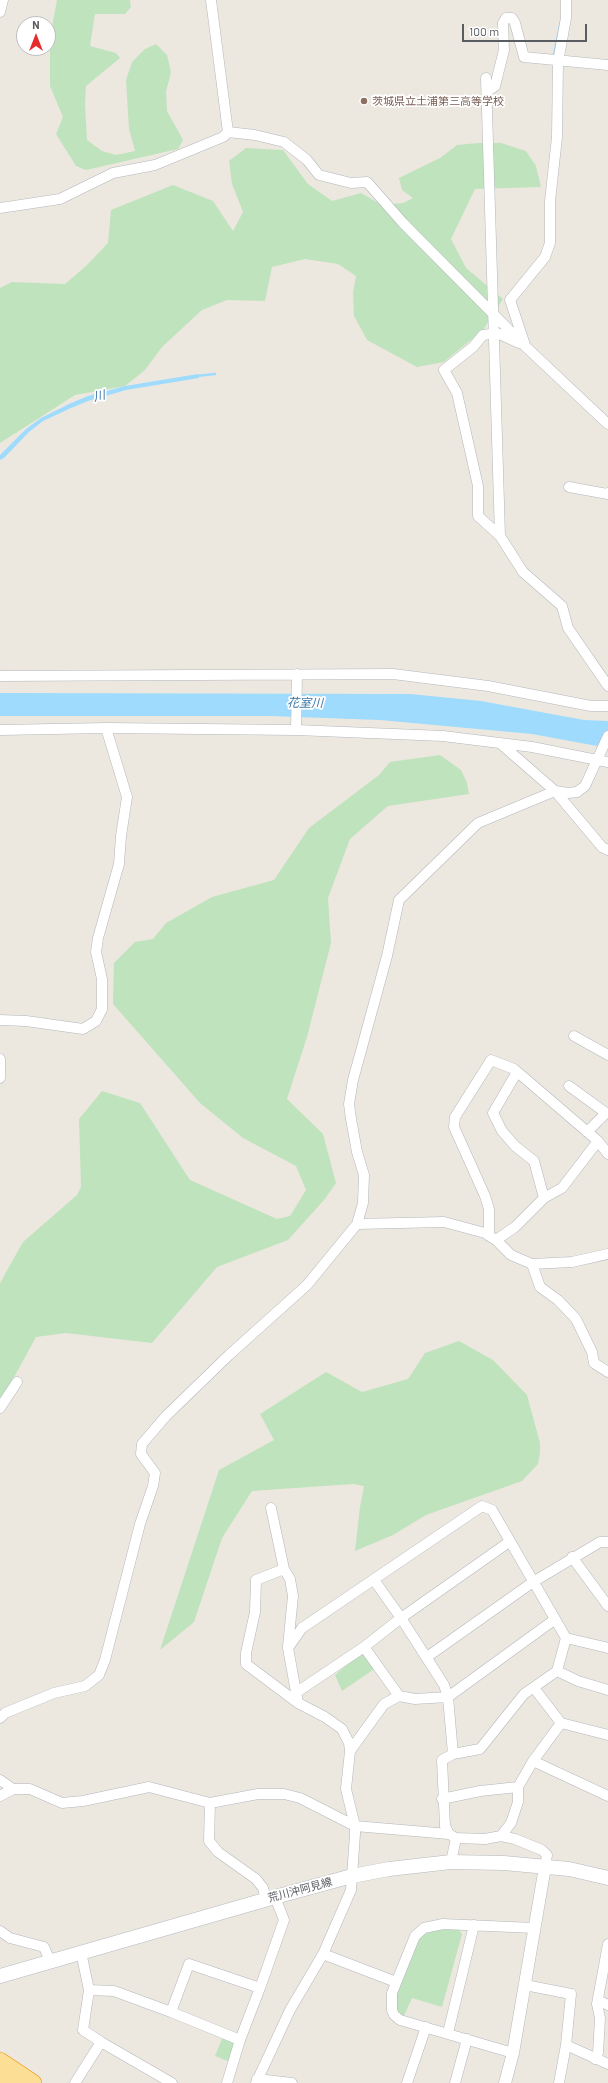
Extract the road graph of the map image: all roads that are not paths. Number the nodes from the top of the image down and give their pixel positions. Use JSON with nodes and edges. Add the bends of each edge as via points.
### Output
{"nodes":[{"id":1,"x":3,"y":0,"type":"edge"},
{"id":2,"x":210,"y":0,"type":"edge"},
{"id":3,"x":566,"y":0,"type":"edge"},
{"id":4,"x":0,"y":12,"type":"edge"},
{"id":5,"x":558,"y":62,"type":"junction"},
{"id":6,"x":608,"y":65,"type":"edge"},
{"id":7,"x":486,"y":78,"type":"dead end"},
{"id":8,"x":491,"y":89,"type":"dead end"},
{"id":9,"x":228,"y":132,"type":"junction"},
{"id":10,"x":0,"y":208,"type":"edge"},
{"id":11,"x":494,"y":313,"type":"junction"},
{"id":12,"x":494,"y":334,"type":"junction"},
{"id":13,"x":525,"y":346,"type":"junction"},
{"id":14,"x":608,"y":424,"type":"edge"},
{"id":15,"x":569,"y":487,"type":"dead end"},
{"id":16,"x":608,"y":492,"type":"edge"},
{"id":17,"x":500,"y":536,"type":"junction"},
{"id":18,"x":297,"y":674,"type":"junction"},
{"id":19,"x":0,"y":676,"type":"edge"},
{"id":20,"x":608,"y":686,"type":"edge"},
{"id":21,"x":608,"y":706,"type":"edge"},
{"id":22,"x":106,"y":728,"type":"junction"},
{"id":23,"x":0,"y":730,"type":"edge"},
{"id":24,"x":296,"y":730,"type":"junction"},
{"id":25,"x":608,"y":736,"type":"edge"},
{"id":26,"x":500,"y":742,"type":"junction"},
{"id":27,"x":598,"y":757,"type":"junction"},
{"id":28,"x":608,"y":762,"type":"edge"},
{"id":29,"x":555,"y":791,"type":"junction"},
{"id":30,"x":608,"y":850,"type":"edge"},
{"id":31,"x":0,"y":1020,"type":"edge"},
{"id":32,"x":574,"y":1036,"type":"dead end"},
{"id":33,"x":608,"y":1055,"type":"edge"},
{"id":34,"x":0,"y":1059,"type":"edge"},
{"id":35,"x":517,"y":1072,"type":"junction"},
{"id":36,"x":0,"y":1078,"type":"edge"},
{"id":37,"x":569,"y":1086,"type":"dead end"},
{"id":38,"x":587,"y":1132,"type":"junction"},
{"id":39,"x":598,"y":1142,"type":"junction"},
{"id":40,"x":608,"y":1154,"type":"edge"},
{"id":41,"x":544,"y":1198,"type":"junction"},
{"id":42,"x":357,"y":1224,"type":"junction"},
{"id":43,"x":493,"y":1238,"type":"junction"},
{"id":44,"x":608,"y":1254,"type":"edge"},
{"id":45,"x":532,"y":1264,"type":"junction"},
{"id":46,"x":608,"y":1372,"type":"edge"},
{"id":47,"x":17,"y":1382,"type":"dead end"},
{"id":48,"x":0,"y":1408,"type":"edge"},
{"id":49,"x":271,"y":1508,"type":"dead end"},
{"id":50,"x":509,"y":1542,"type":"junction"},
{"id":51,"x":608,"y":1542,"type":"edge"},
{"id":52,"x":572,"y":1557,"type":"junction"},
{"id":53,"x":284,"y":1569,"type":"junction"},
{"id":54,"x":374,"y":1580,"type":"junction"},
{"id":55,"x":533,"y":1582,"type":"junction"},
{"id":56,"x":608,"y":1606,"type":"edge"},
{"id":57,"x":401,"y":1618,"type":"junction"},
{"id":58,"x":554,"y":1620,"type":"junction"},
{"id":59,"x":566,"y":1638,"type":"junction"},
{"id":60,"x":364,"y":1647,"type":"junction"},
{"id":61,"x":288,"y":1648,"type":"junction"},
{"id":62,"x":608,"y":1648,"type":"edge"},
{"id":63,"x":427,"y":1657,"type":"junction"},
{"id":64,"x":557,"y":1671,"type":"junction"},
{"id":65,"x":534,"y":1688,"type":"junction"},
{"id":66,"x":608,"y":1690,"type":"edge"},
{"id":67,"x":297,"y":1692,"type":"junction"},
{"id":68,"x":399,"y":1696,"type":"junction"},
{"id":69,"x":448,"y":1697,"type":"junction"},
{"id":70,"x":298,"y":1703,"type":"junction"},
{"id":71,"x":0,"y":1718,"type":"edge"},
{"id":72,"x":561,"y":1723,"type":"junction"},
{"id":73,"x":608,"y":1734,"type":"edge"},
{"id":74,"x":350,"y":1751,"type":"junction"},
{"id":75,"x":453,"y":1754,"type":"junction"},
{"id":76,"x":533,"y":1761,"type":"junction"},
{"id":77,"x":0,"y":1780,"type":"edge"},
{"id":78,"x":518,"y":1787,"type":"junction"},
{"id":79,"x":13,"y":1789,"type":"junction"},
{"id":80,"x":0,"y":1796,"type":"edge"},
{"id":81,"x":608,"y":1796,"type":"edge"},
{"id":82,"x":442,"y":1799,"type":"junction"},
{"id":83,"x":210,"y":1803,"type":"junction"},
{"id":84,"x":355,"y":1826,"type":"junction"},
{"id":85,"x":453,"y":1836,"type":"junction"},
{"id":86,"x":501,"y":1836,"type":"junction"},
{"id":87,"x":451,"y":1862,"type":"junction"},
{"id":88,"x":545,"y":1867,"type":"junction"},
{"id":89,"x":352,"y":1876,"type":"junction"},
{"id":90,"x":608,"y":1878,"type":"edge"},
{"id":91,"x":271,"y":1898,"type":"junction"},
{"id":92,"x":474,"y":1925,"type":"junction"},
{"id":93,"x":534,"y":1928,"type":"junction"},
{"id":94,"x":0,"y":1931,"type":"edge"},
{"id":95,"x":608,"y":1944,"type":"edge"},
{"id":96,"x":80,"y":1952,"type":"junction"},
{"id":97,"x":323,"y":1954,"type":"junction"},
{"id":98,"x":50,"y":1961,"type":"junction"},
{"id":99,"x":0,"y":1976,"type":"edge"},
{"id":100,"x":396,"y":1982,"type":"junction"},
{"id":101,"x":525,"y":1985,"type":"junction"},
{"id":102,"x":260,"y":1988,"type":"junction"},
{"id":103,"x":89,"y":1990,"type":"junction"},
{"id":104,"x":598,"y":2000,"type":"junction"},
{"id":105,"x":608,"y":2005,"type":"edge"},
{"id":106,"x":171,"y":2012,"type":"junction"},
{"id":107,"x":426,"y":2027,"type":"junction"},
{"id":108,"x":448,"y":2033,"type":"junction"},
{"id":109,"x":467,"y":2039,"type":"junction"},
{"id":110,"x":240,"y":2040,"type":"junction"},
{"id":111,"x":101,"y":2042,"type":"junction"},
{"id":112,"x":566,"y":2045,"type":"junction"},
{"id":113,"x":513,"y":2052,"type":"junction"},
{"id":114,"x":595,"y":2059,"type":"junction"},
{"id":115,"x":0,"y":2061,"type":"edge"},
{"id":116,"x":608,"y":2064,"type":"edge"},
{"id":117,"x":0,"y":2077,"type":"edge"},
{"id":118,"x":256,"y":2081,"type":"edge"},
{"id":119,"x":10,"y":2083,"type":"edge"},
{"id":120,"x":33,"y":2083,"type":"edge"},
{"id":121,"x":76,"y":2083,"type":"edge"},
{"id":122,"x":172,"y":2083,"type":"edge"},
{"id":123,"x":227,"y":2083,"type":"edge"},
{"id":124,"x":292,"y":2083,"type":"edge"},
{"id":125,"x":407,"y":2083,"type":"edge"},
{"id":126,"x":455,"y":2083,"type":"edge"},
{"id":127,"x":505,"y":2083,"type":"edge"},
{"id":128,"x":559,"y":2083,"type":"edge"}],
"edges":[{"from":1,"to":4,"type":"street"},
{"from":2,"to":9,"type":"street"},
{"from":3,"to":5,"type":"street","via":[[566,18]]},
{"from":5,"to":6,"type":"street"},
{"from":5,"to":8,"type":"street","via":[[524,57],[515,23],[512,18],[506,18],[503,23],[504,50],[495,86]]},
{"from":5,"to":13,"type":"street","via":[[557,137],[550,201],[550,243],[544,257],[510,300]]},
{"from":7,"to":11,"type":"street"},
{"from":9,"to":10,"type":"street","via":[[223,137],[155,165],[113,173],[60,198]]},
{"from":9,"to":11,"type":"street","via":[[284,142],[307,160],[319,175],[351,183],[367,182],[403,223]]},
{"from":11,"to":12,"type":"street"},
{"from":11,"to":13,"type":"street"},
{"from":12,"to":13,"type":"street","via":[[497,333]]},
{"from":12,"to":17,"type":"street"},
{"from":12,"to":17,"type":"street","via":[[483,335],[444,370],[459,400],[478,486],[478,516]]},
{"from":13,"to":14,"type":"street"},
{"from":15,"to":16,"type":"street"},
{"from":17,"to":20,"type":"street","via":[[523,572],[562,606],[568,628]]},
{"from":18,"to":19,"type":"street"},
{"from":18,"to":21,"type":"street","via":[[393,674],[488,686],[590,706]]},
{"from":18,"to":24,"type":"street"},
{"from":22,"to":23,"type":"street"},
{"from":22,"to":24,"type":"street"},
{"from":22,"to":31,"type":"street","via":[[127,797],[119,864],[96,952],[102,979],[102,1009],[96,1021],[83,1029]]},
{"from":24,"to":26,"type":"street","via":[[443,736]]},
{"from":25,"to":27,"type":"street"},
{"from":26,"to":27,"type":"street"},
{"from":26,"to":29,"type":"street"},
{"from":27,"to":28,"type":"street"},
{"from":27,"to":29,"type":"street","via":[[585,786],[577,792]]},
{"from":29,"to":30,"type":"street","via":[[602,847]]},
{"from":29,"to":42,"type":"street","via":[[478,823],[399,900],[387,956],[352,1080],[349,1104],[357,1152],[364,1175],[363,1203]]},
{"from":32,"to":33,"type":"street"},
{"from":34,"to":36,"type":"street"},
{"from":35,"to":38,"type":"street"},
{"from":35,"to":41,"type":"street","via":[[493,1113],[502,1131],[515,1146],[534,1161]]},
{"from":35,"to":43,"type":"street","via":[[491,1060],[454,1117],[454,1126],[485,1196]]},
{"from":37,"to":38,"type":"street","via":[[606,1113]]},
{"from":38,"to":39,"type":"street"},
{"from":39,"to":40,"type":"street"},
{"from":39,"to":41,"type":"street","via":[[562,1188]]},
{"from":41,"to":43,"type":"street","via":[[515,1228]]},
{"from":42,"to":43,"type":"street","via":[[444,1222]]},
{"from":42,"to":71,"type":"street","via":[[307,1285],[229,1355],[166,1416],[142,1444],[141,1454],[155,1473],[153,1486],[140,1524],[99,1675],[85,1686],[54,1693],[5,1713]]},
{"from":43,"to":45,"type":"street","via":[[511,1255]]},
{"from":44,"to":45,"type":"street","via":[[572,1262]]},
{"from":45,"to":46,"type":"street","via":[[540,1287],[558,1300],[576,1319],[592,1352],[594,1363]]},
{"from":47,"to":48,"type":"street"},
{"from":49,"to":53,"type":"street"},
{"from":50,"to":54,"type":"street","via":[[492,1510],[482,1506]]},
{"from":50,"to":55,"type":"street"},
{"from":50,"to":57,"type":"street"},
{"from":51,"to":52,"type":"street","via":[[600,1542]]},
{"from":52,"to":55,"type":"street"},
{"from":52,"to":56,"type":"street"},
{"from":53,"to":61,"type":"street","via":[[290,1579],[293,1596]]},
{"from":53,"to":70,"type":"street","via":[[256,1580],[255,1612],[246,1664]]},
{"from":54,"to":57,"type":"street"},
{"from":54,"to":61,"type":"street","via":[[302,1628]]},
{"from":55,"to":58,"type":"street"},
{"from":55,"to":63,"type":"street"},
{"from":57,"to":60,"type":"street"},
{"from":57,"to":63,"type":"street"},
{"from":58,"to":59,"type":"street"},
{"from":58,"to":69,"type":"street"},
{"from":59,"to":62,"type":"street"},
{"from":59,"to":64,"type":"street"},
{"from":60,"to":67,"type":"street"},
{"from":60,"to":68,"type":"street"},
{"from":61,"to":67,"type":"street"},
{"from":63,"to":69,"type":"street","via":[[444,1685]]},
{"from":64,"to":65,"type":"street"},
{"from":64,"to":66,"type":"street","via":[[578,1681]]},
{"from":65,"to":72,"type":"street"},
{"from":65,"to":75,"type":"street","via":[[524,1694],[480,1749]]},
{"from":67,"to":70,"type":"street"},
{"from":68,"to":69,"type":"street","via":[[415,1699]]},
{"from":68,"to":74,"type":"street","via":[[384,1704]]},
{"from":69,"to":75,"type":"street"},
{"from":70,"to":74,"type":"street","via":[[342,1729]]},
{"from":72,"to":73,"type":"street"},
{"from":72,"to":76,"type":"street"},
{"from":74,"to":84,"type":"street","via":[[346,1789]]},
{"from":75,"to":82,"type":"street","via":[[442,1760]]},
{"from":76,"to":78,"type":"street"},
{"from":76,"to":81,"type":"street"},
{"from":77,"to":79,"type":"street"},
{"from":78,"to":82,"type":"street"},
{"from":78,"to":86,"type":"street","via":[[518,1802],[511,1824]]},
{"from":79,"to":80,"type":"street"},
{"from":79,"to":83,"type":"street","via":[[30,1789],[62,1803],[90,1800],[149,1787]]},
{"from":82,"to":85,"type":"street","via":[[445,1826]]},
{"from":83,"to":84,"type":"street","via":[[258,1794],[284,1794],[300,1798]]},
{"from":83,"to":91,"type":"street","via":[[209,1842],[218,1852],[256,1879]]},
{"from":84,"to":85,"type":"street"},
{"from":84,"to":89,"type":"street"},
{"from":85,"to":86,"type":"street","via":[[485,1839]]},
{"from":85,"to":87,"type":"street"},
{"from":86,"to":88,"type":"street","via":[[516,1839],[542,1850],[547,1855]]},
{"from":87,"to":88,"type":"main road","name":"荒川沖阿見線","via":[[504,1862]]},
{"from":87,"to":89,"type":"main road","name":"荒川沖阿見線","via":[[420,1864]]},
{"from":88,"to":90,"type":"main road","name":"荒川沖阿見線","via":[[569,1869]]},
{"from":88,"to":93,"type":"street"},
{"from":89,"to":91,"type":"main road","name":"荒川沖阿見線"},
{"from":89,"to":97,"type":"street","via":[[351,1890]]},
{"from":91,"to":96,"type":"main road","name":"荒川沖阿見線"},
{"from":91,"to":102,"type":"street","via":[[284,1920]]},
{"from":92,"to":93,"type":"street"},
{"from":92,"to":100,"type":"street","via":[[443,1924],[424,1928],[415,1936]]},
{"from":92,"to":108,"type":"street"},
{"from":93,"to":101,"type":"street"},
{"from":94,"to":98,"type":"street","via":[[10,1938],[44,1947]]},
{"from":95,"to":104,"type":"street"},
{"from":96,"to":98,"type":"main road","name":"荒川沖阿見線"},
{"from":96,"to":103,"type":"street"},
{"from":97,"to":100,"type":"street"},
{"from":97,"to":118,"type":"street","via":[[290,2010]]},
{"from":98,"to":99,"type":"main road","name":"荒川沖阿見線"},
{"from":100,"to":107,"type":"street","via":[[392,1993],[394,2015],[400,2020]]},
{"from":101,"to":112,"type":"street","via":[[571,1994]]},
{"from":101,"to":113,"type":"street"},
{"from":102,"to":106,"type":"street","via":[[189,1964]]},
{"from":102,"to":110,"type":"street"},
{"from":103,"to":106,"type":"street","via":[[114,1992]]},
{"from":103,"to":111,"type":"street","via":[[83,2030]]},
{"from":104,"to":105,"type":"street"},
{"from":104,"to":114,"type":"street","via":[[600,2018],[598,2053]]},
{"from":106,"to":110,"type":"street"},
{"from":107,"to":108,"type":"street"},
{"from":107,"to":125,"type":"street"},
{"from":108,"to":109,"type":"street"},
{"from":109,"to":113,"type":"street"},
{"from":109,"to":126,"type":"street"},
{"from":110,"to":123,"type":"street"},
{"from":111,"to":121,"type":"street"},
{"from":111,"to":122,"type":"street"},
{"from":112,"to":114,"type":"street"},
{"from":112,"to":128,"type":"street"},
{"from":113,"to":127,"type":"street"},
{"from":114,"to":116,"type":"street"},
{"from":115,"to":120,"type":"highway"},
{"from":117,"to":119,"type":"highway"},
{"from":118,"to":124,"type":"street"}]}
